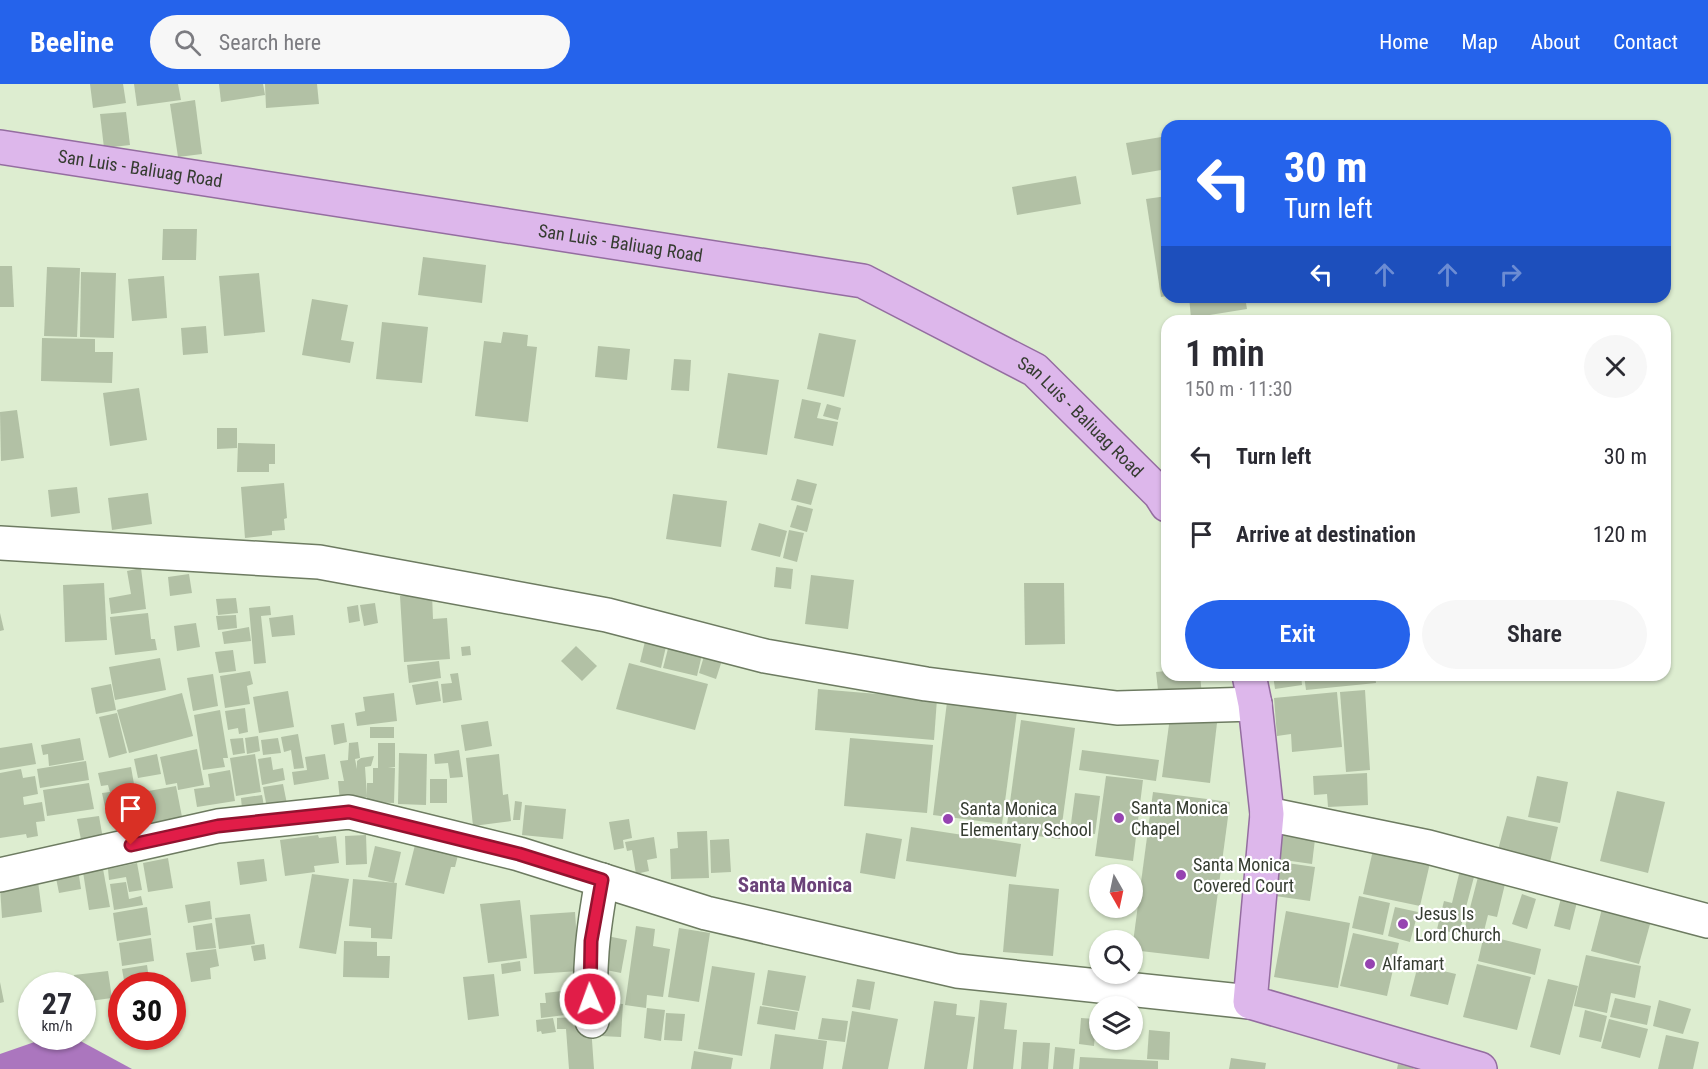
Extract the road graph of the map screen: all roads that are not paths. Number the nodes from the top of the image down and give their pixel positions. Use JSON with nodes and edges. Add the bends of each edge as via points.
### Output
{"nodes":[{"id":1,"x":0,"y":147,"type":"edge"},
{"id":2,"x":1161,"y":496,"type":"edge"},
{"id":3,"x":0,"y":543,"type":"edge"},
{"id":4,"x":1252,"y":690,"type":"edge"},
{"id":5,"x":1267,"y":814,"type":"junction"},
{"id":6,"x":0,"y":875,"type":"edge"},
{"id":7,"x":602,"y":880,"type":"junction"},
{"id":8,"x":1708,"y":921,"type":"edge"},
{"id":9,"x":1250,"y":1002,"type":"junction"},
{"id":10,"x":592,"y":1021,"type":"dead end"},
{"id":11,"x":1480,"y":1069,"type":"edge"}],
"edges":[{"from":1,"to":2,"type":"main road","name":"San Luis - Baliuag Road","via":[[862,281],[1035,370]]},
{"from":3,"to":4,"type":"street","via":[[319,562],[607,615],[765,656],[926,684],[1117,708]]},
{"from":4,"to":5,"type":"main road"},
{"from":5,"to":8,"type":"street","via":[[1428,847]]},
{"from":5,"to":9,"type":"main road"},
{"from":6,"to":7,"type":"street","via":[[218,826],[349,812],[519,854]]},
{"from":7,"to":9,"type":"street","via":[[706,913],[957,971]]},
{"from":7,"to":10,"type":"street","via":[[591,941]]},
{"from":9,"to":11,"type":"main road"}]}
